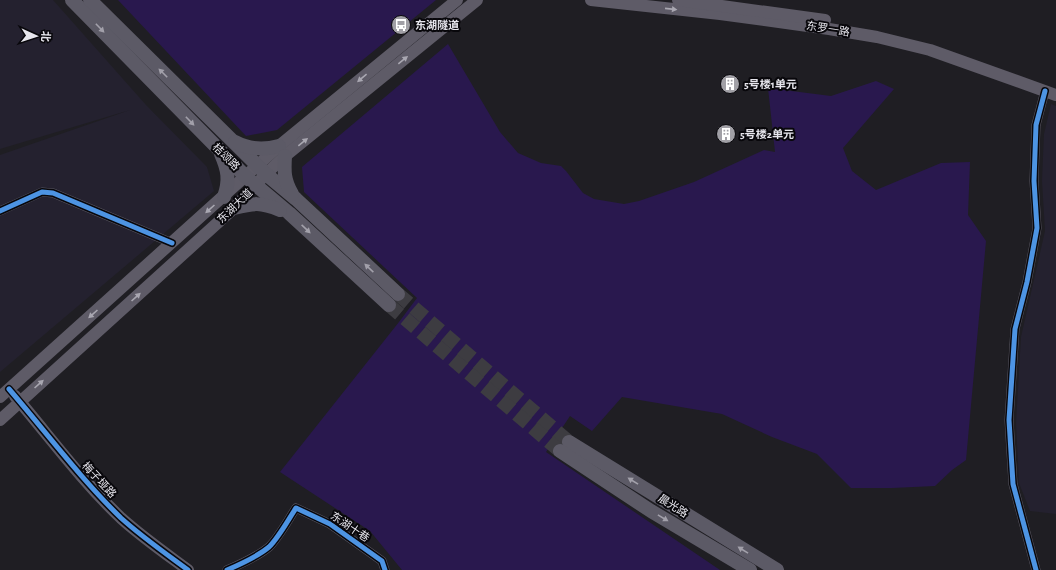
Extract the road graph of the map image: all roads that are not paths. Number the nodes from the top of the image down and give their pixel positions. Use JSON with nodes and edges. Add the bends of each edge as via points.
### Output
{"nodes":[{"id":1,"x":72,"y":0,"type":"edge"},
{"id":2,"x":90,"y":0,"type":"edge"},
{"id":3,"x":457,"y":0,"type":"edge"},
{"id":4,"x":477,"y":0,"type":"edge"},
{"id":5,"x":591,"y":0,"type":"edge"},
{"id":6,"x":678,"y":0,"type":"edge"},
{"id":7,"x":724,"y":6,"type":"edge"},
{"id":8,"x":1052,"y":91,"type":"edge"},
{"id":9,"x":232,"y":141,"type":"junction"},
{"id":10,"x":282,"y":151,"type":"junction"},
{"id":11,"x":221,"y":152,"type":"junction"},
{"id":12,"x":262,"y":170,"type":"junction"},
{"id":13,"x":251,"y":181,"type":"junction"},
{"id":14,"x":224,"y":197,"type":"junction"},
{"id":15,"x":296,"y":199,"type":"junction"},
{"id":16,"x":234,"y":208,"type":"junction"},
{"id":17,"x":0,"y":211,"type":"edge"},
{"id":18,"x":289,"y":213,"type":"junction"},
{"id":19,"x":172,"y":243,"type":"junction"},
{"id":20,"x":398,"y":294,"type":"tunnel mouth"},
{"id":21,"x":389,"y":305,"type":"tunnel mouth"},
{"id":22,"x":9,"y":389,"type":"junction"},
{"id":23,"x":0,"y":397,"type":"edge"},
{"id":24,"x":20,"y":402,"type":"junction"},
{"id":25,"x":0,"y":420,"type":"edge"},
{"id":26,"x":188,"y":570,"type":"edge"},
{"id":27,"x":227,"y":570,"type":"edge"},
{"id":28,"x":385,"y":570,"type":"edge"},
{"id":29,"x":750,"y":570,"type":"edge"},
{"id":30,"x":777,"y":570,"type":"edge"},
{"id":31,"x":1036,"y":570,"type":"edge"}],
"edges":[{"from":1,"to":11,"type":"main road","name":"桔颂路","one_way":true},
{"from":9,"to":2,"type":"main road","name":"桔颂路","one_way":true},
{"from":3,"to":10,"type":"main road","name":"东湖大道","one_way":true},
{"from":10,"to":4,"type":"main road","name":"东湖大道","one_way":true},
{"from":5,"to":7,"type":"main road","name":"东罗一路","one_way":true},
{"from":6,"to":7,"type":"main road","name":"东罗一路"},
{"from":7,"to":8,"type":"main road","name":"东罗一路","via":[[831,20],[933,42]]},
{"from":8,"to":31,"type":"street","via":[[1036,125],[1034,181],[1037,228],[1015,330],[1009,420],[1013,484]]},
{"from":9,"to":10,"type":"main road","via":[[243,146]]},
{"from":9,"to":12,"type":"main road","name":"桔颂路"},
{"from":10,"to":12,"type":"main road","name":"东湖大道"},
{"from":10,"to":15,"type":"main road","via":[[286,183]]},
{"from":11,"to":13,"type":"main road","name":"桔颂路"},
{"from":11,"to":14,"type":"main road","via":[[228,178]]},
{"from":12,"to":13,"type":"main road","name":"东湖大道"},
{"from":12,"to":15,"type":"main road","name":"桔颂路"},
{"from":13,"to":14,"type":"main road","name":"东湖大道"},
{"from":13,"to":16,"type":"main road","name":"东湖大道"},
{"from":13,"to":18,"type":"main road","name":"桔颂路"},
{"from":14,"to":19,"type":"main road","name":"东湖大道","one_way":true},
{"from":20,"to":15,"type":"main road","name":"桔颂路","one_way":true},
{"from":16,"to":18,"type":"main road","via":[[254,203]]},
{"from":24,"to":16,"type":"main road","name":"东湖大道","one_way":true},
{"from":17,"to":19,"type":"street","via":[[42,192],[53,193]]},
{"from":18,"to":21,"type":"main road","name":"桔颂路","one_way":true},
{"from":19,"to":22,"type":"main road","name":"东湖大道","one_way":true},
{"from":22,"to":23,"type":"main road","name":"东湖大道"},
{"from":22,"to":24,"type":"main road","name":"梅子垭路"},
{"from":24,"to":25,"type":"main road","name":"东湖大道"},
{"from":24,"to":26,"type":"main road","name":"梅子垭路","via":[[84,480],[148,541]]},
{"from":27,"to":28,"type":"street","name":"东湖十巷","via":[[244,563],[269,547],[296,508],[330,524],[382,561]]},
{"from":30,"to":29,"type":"main road","name":"晨光路","one_way":true,"via":[[564,447],[652,511]]}]}
